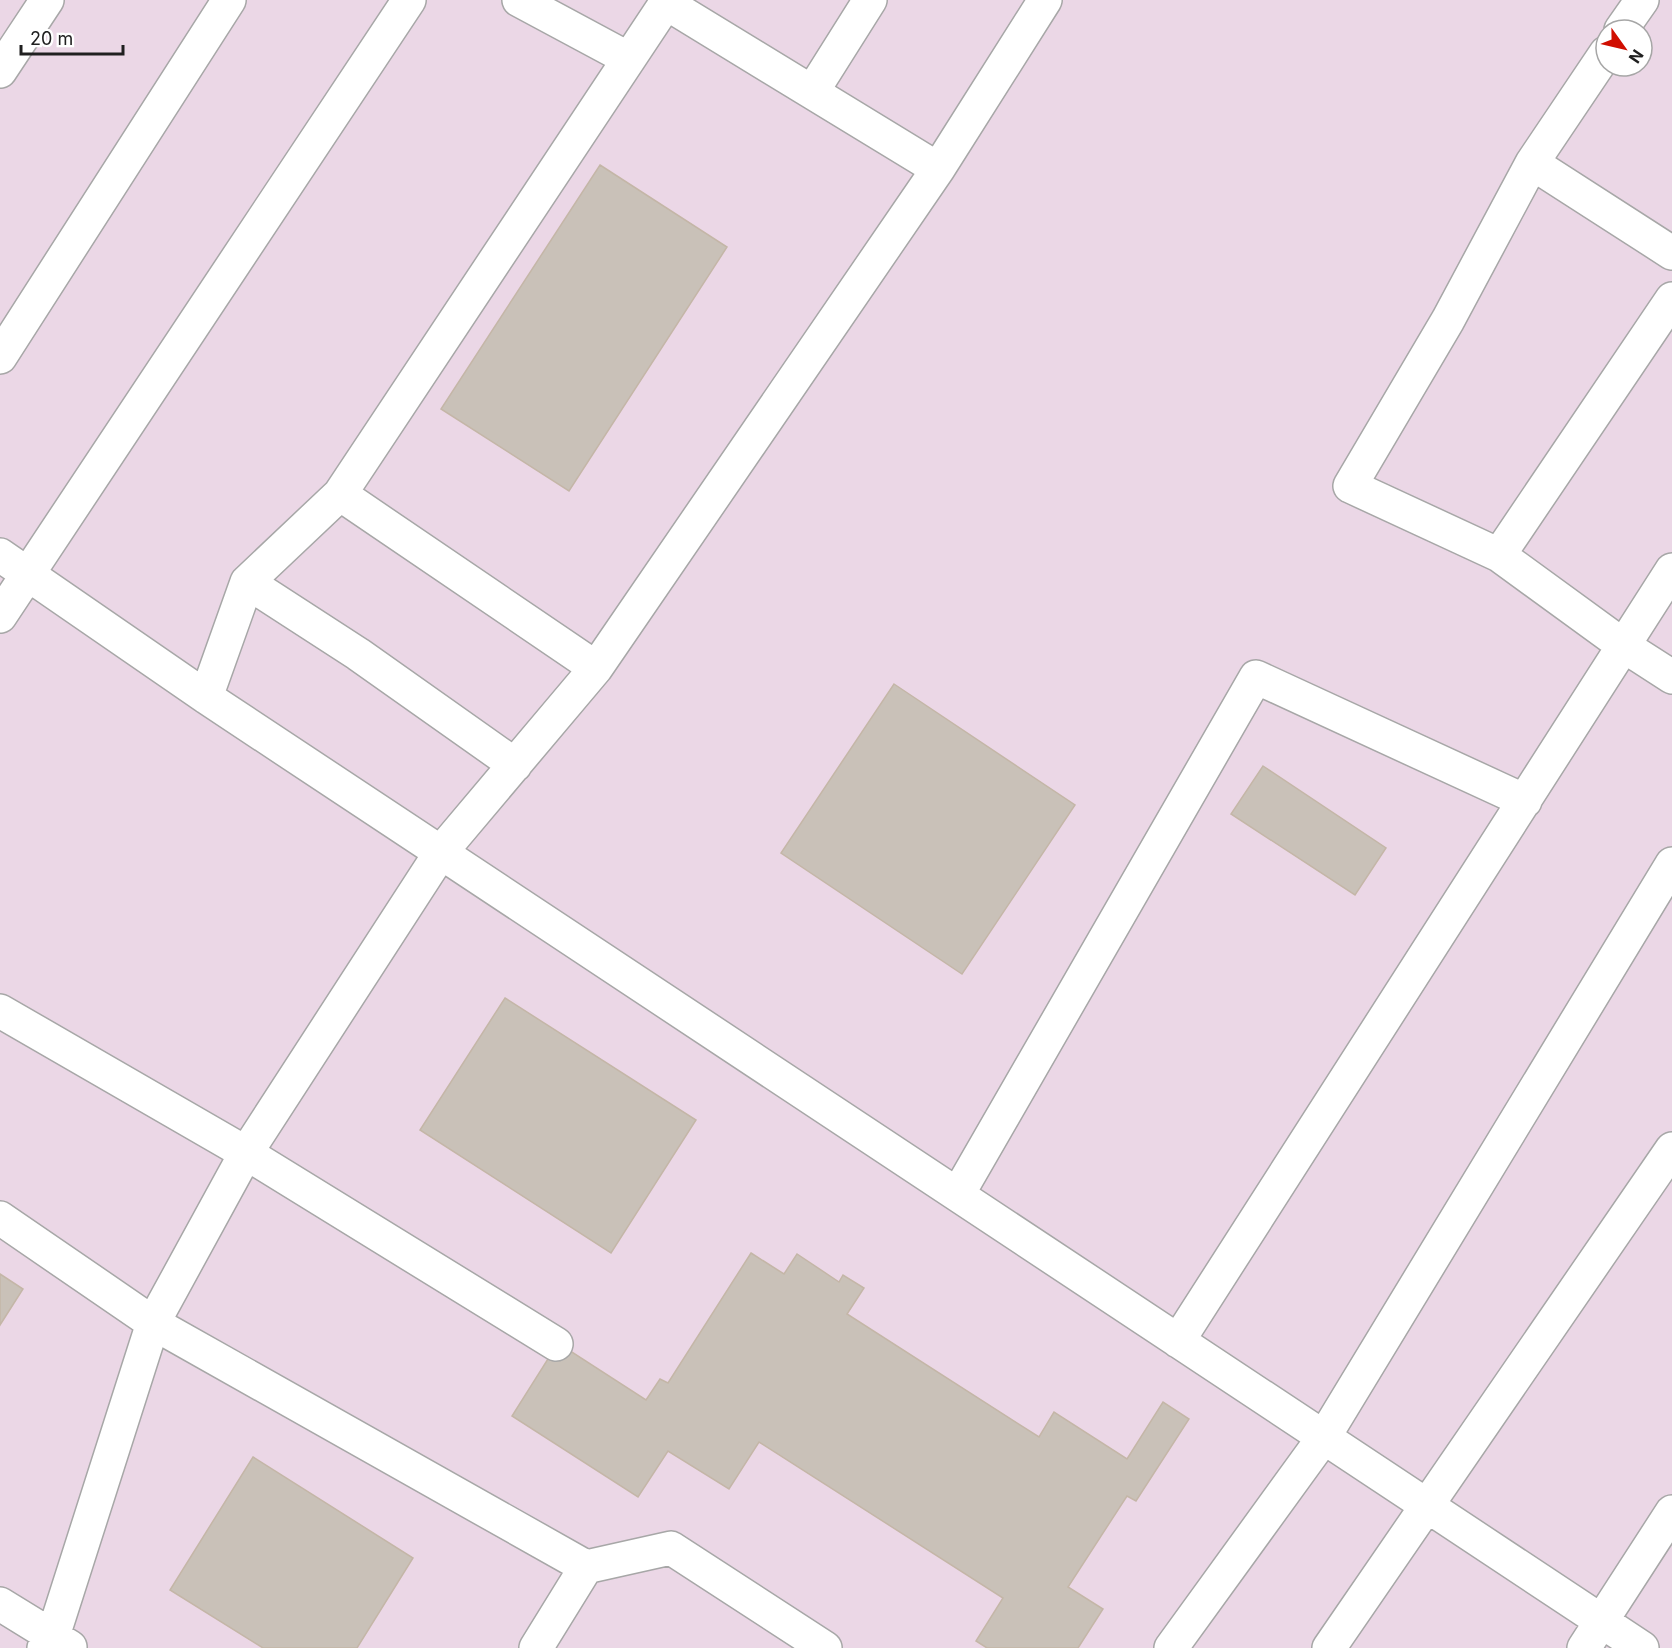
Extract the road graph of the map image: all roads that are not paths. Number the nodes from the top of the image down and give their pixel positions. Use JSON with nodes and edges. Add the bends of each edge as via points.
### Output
{"nodes":[{"id":1,"x":47,"y":0,"type":"edge"},
{"id":2,"x":229,"y":0,"type":"edge"},
{"id":3,"x":409,"y":0,"type":"edge"},
{"id":4,"x":519,"y":0,"type":"edge"},
{"id":5,"x":870,"y":0,"type":"edge"},
{"id":6,"x":1045,"y":0,"type":"edge"},
{"id":7,"x":1642,"y":0,"type":"edge"},
{"id":8,"x":667,"y":1,"type":"edge"},
{"id":9,"x":1630,"y":18,"type":"edge"},
{"id":10,"x":629,"y":59,"type":"junction"},
{"id":11,"x":0,"y":71,"type":"edge"},
{"id":12,"x":1594,"y":71,"type":"edge"},
{"id":13,"x":812,"y":92,"type":"junction"},
{"id":14,"x":1532,"y":163,"type":"junction"},
{"id":15,"x":938,"y":169,"type":"junction"},
{"id":16,"x":1672,"y":253,"type":"edge"},
{"id":17,"x":1672,"y":299,"type":"edge"},
{"id":18,"x":0,"y":357,"type":"edge"},
{"id":19,"x":340,"y":494,"type":"junction"},
{"id":20,"x":0,"y":555,"type":"edge"},
{"id":21,"x":1499,"y":555,"type":"junction"},
{"id":22,"x":1672,"y":570,"type":"edge"},
{"id":23,"x":28,"y":573,"type":"junction"},
{"id":24,"x":247,"y":582,"type":"junction"},
{"id":25,"x":0,"y":616,"type":"edge"},
{"id":26,"x":1624,"y":646,"type":"junction"},
{"id":27,"x":596,"y":668,"type":"junction"},
{"id":28,"x":1672,"y":677,"type":"edge"},
{"id":29,"x":206,"y":697,"type":"junction"},
{"id":30,"x":515,"y":765,"type":"junction"},
{"id":31,"x":1525,"y":801,"type":"junction"},
{"id":32,"x":441,"y":852,"type":"junction"},
{"id":33,"x":1672,"y":864,"type":"edge"},
{"id":34,"x":0,"y":1011,"type":"edge"},
{"id":35,"x":1672,"y":1149,"type":"edge"},
{"id":36,"x":246,"y":1153,"type":"junction"},
{"id":37,"x":958,"y":1194,"type":"junction"},
{"id":38,"x":0,"y":1218,"type":"edge"},
{"id":39,"x":153,"y":1323,"type":"junction"},
{"id":40,"x":1178,"y":1341,"type":"junction"},
{"id":41,"x":555,"y":1344,"type":"dead end"},
{"id":42,"x":1324,"y":1437,"type":"junction"},
{"id":43,"x":1427,"y":1506,"type":"junction"},
{"id":44,"x":1672,"y":1512,"type":"edge"},
{"id":45,"x":586,"y":1567,"type":"junction"},
{"id":46,"x":0,"y":1604,"type":"edge"},
{"id":47,"x":1602,"y":1621,"type":"junction"},
{"id":48,"x":56,"y":1644,"type":"edge"},
{"id":49,"x":536,"y":1648,"type":"edge"},
{"id":50,"x":825,"y":1648,"type":"edge"},
{"id":51,"x":1171,"y":1648,"type":"edge"},
{"id":52,"x":1329,"y":1648,"type":"edge"},
{"id":53,"x":1584,"y":1648,"type":"edge"},
{"id":54,"x":1642,"y":1648,"type":"edge"}],
"edges":[{"from":1,"to":11,"type":"street"},
{"from":2,"to":18,"type":"street"},
{"from":3,"to":23,"type":"street"},
{"from":4,"to":10,"type":"street"},
{"from":5,"to":13,"type":"street"},
{"from":6,"to":15,"type":"street"},
{"from":7,"to":9,"type":"street"},
{"from":8,"to":10,"type":"street"},
{"from":8,"to":13,"type":"street"},
{"from":10,"to":19,"type":"street"},
{"from":12,"to":14,"type":"street"},
{"from":13,"to":15,"type":"street"},
{"from":14,"to":16,"type":"street"},
{"from":14,"to":21,"type":"street","via":[[1448,320],[1350,486]]},
{"from":15,"to":27,"type":"street"},
{"from":17,"to":21,"type":"street"},
{"from":19,"to":24,"type":"street"},
{"from":19,"to":27,"type":"street"},
{"from":20,"to":23,"type":"street"},
{"from":21,"to":26,"type":"street"},
{"from":22,"to":26,"type":"street"},
{"from":23,"to":25,"type":"street"},
{"from":23,"to":29,"type":"street"},
{"from":24,"to":29,"type":"street"},
{"from":24,"to":30,"type":"street","via":[[358,654]]},
{"from":26,"to":28,"type":"street"},
{"from":26,"to":31,"type":"street"},
{"from":27,"to":30,"type":"street"},
{"from":29,"to":32,"type":"street"},
{"from":30,"to":32,"type":"street"},
{"from":31,"to":37,"type":"street","via":[[1256,677]]},
{"from":31,"to":40,"type":"street"},
{"from":32,"to":36,"type":"street"},
{"from":32,"to":37,"type":"street"},
{"from":33,"to":42,"type":"street"},
{"from":34,"to":36,"type":"street"},
{"from":35,"to":43,"type":"street"},
{"from":36,"to":39,"type":"street"},
{"from":36,"to":41,"type":"street"},
{"from":37,"to":40,"type":"street"},
{"from":38,"to":39,"type":"street"},
{"from":39,"to":45,"type":"street"},
{"from":39,"to":48,"type":"street"},
{"from":40,"to":42,"type":"street"},
{"from":42,"to":43,"type":"street"},
{"from":42,"to":51,"type":"street"},
{"from":43,"to":47,"type":"street"},
{"from":43,"to":52,"type":"street"},
{"from":44,"to":47,"type":"street"},
{"from":45,"to":49,"type":"street"},
{"from":45,"to":50,"type":"street","via":[[671,1548]]},
{"from":46,"to":48,"type":"street"},
{"from":47,"to":53,"type":"street"},
{"from":47,"to":54,"type":"street"}]}
